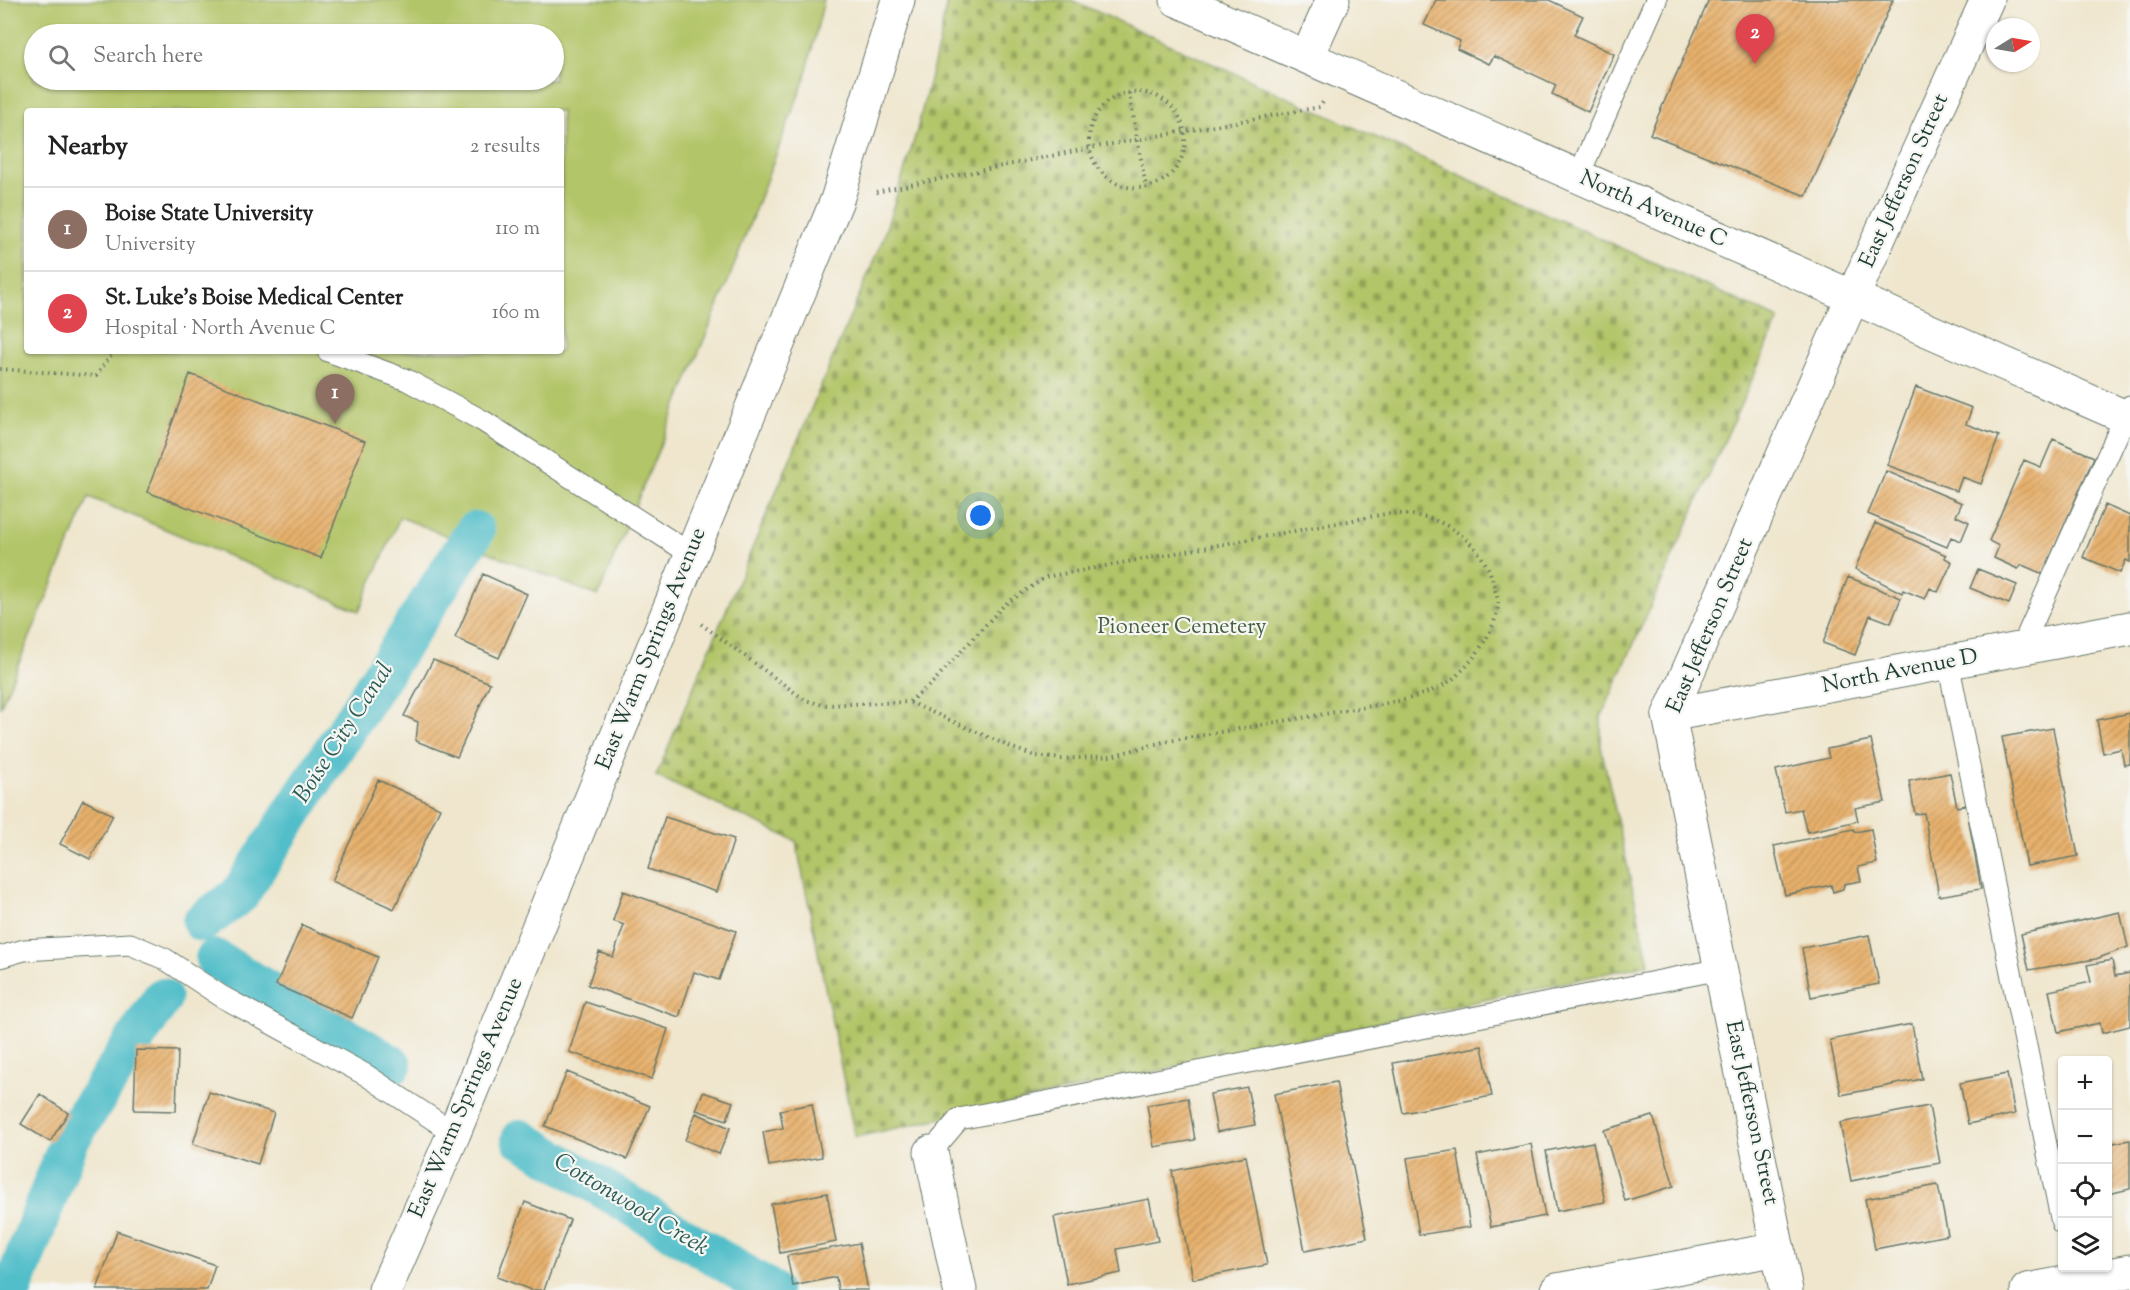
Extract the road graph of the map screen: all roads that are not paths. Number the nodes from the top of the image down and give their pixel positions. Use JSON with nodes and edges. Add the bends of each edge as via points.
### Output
{"nodes":[{"id":1,"x":898,"y":0,"type":"edge"},
{"id":2,"x":1177,"y":0,"type":"edge"},
{"id":3,"x":1333,"y":0,"type":"edge"},
{"id":4,"x":1656,"y":0,"type":"edge"},
{"id":5,"x":1987,"y":0,"type":"edge"},
{"id":6,"x":1307,"y":57,"type":"junction"},
{"id":7,"x":1578,"y":177,"type":"junction"},
{"id":8,"x":1853,"y":298,"type":"junction"},
{"id":9,"x":336,"y":354,"type":"edge"},
{"id":10,"x":2128,"y":414,"type":"edge"},
{"id":11,"x":691,"y":554,"type":"junction"},
{"id":12,"x":2130,"y":628,"type":"edge"},
{"id":13,"x":2021,"y":649,"type":"junction"},
{"id":14,"x":1948,"y":662,"type":"junction"},
{"id":15,"x":1669,"y":715,"type":"junction"},
{"id":16,"x":0,"y":957,"type":"edge"},
{"id":17,"x":1721,"y":969,"type":"junction"},
{"id":18,"x":454,"y":1133,"type":"junction"},
{"id":19,"x":931,"y":1152,"type":"joint"},
{"id":20,"x":2061,"y":1218,"type":"edge"},
{"id":21,"x":1778,"y":1249,"type":"junction"},
{"id":22,"x":2130,"y":1271,"type":"edge"},
{"id":23,"x":2074,"y":1280,"type":"edge"},
{"id":24,"x":384,"y":1290,"type":"edge"},
{"id":25,"x":960,"y":1290,"type":"edge"},
{"id":26,"x":1557,"y":1290,"type":"edge"},
{"id":27,"x":1786,"y":1290,"type":"edge"},
{"id":28,"x":2027,"y":1290,"type":"edge"}],
"edges":[{"from":1,"to":11,"type":"street","name":"East Warm Springs Avenue","via":[[837,200]]},
{"from":2,"to":6,"type":"street","name":"North Avenue C"},
{"from":3,"to":6,"type":"street"},
{"from":4,"to":7,"type":"lane"},
{"from":5,"to":8,"type":"street","name":"East Jefferson Street"},
{"from":6,"to":7,"type":"street","name":"North Avenue C"},
{"from":7,"to":8,"type":"street","name":"North Avenue C"},
{"from":8,"to":10,"type":"street","name":"North Avenue C"},
{"from":8,"to":15,"type":"street","name":"East Jefferson Street"},
{"from":9,"to":11,"type":"lane","via":[[407,380],[483,422]]},
{"from":10,"to":13,"type":"lane"},
{"from":11,"to":18,"type":"street","name":"East Warm Springs Avenue"},
{"from":12,"to":13,"type":"street","name":"North Avenue D"},
{"from":13,"to":14,"type":"street","name":"North Avenue D"},
{"from":14,"to":15,"type":"street","name":"North Avenue D"},
{"from":14,"to":20,"type":"lane"},
{"from":15,"to":17,"type":"street","name":"East Jefferson Street"},
{"from":16,"to":18,"type":"lane","via":[[24,950],[130,944],[165,959],[221,996],[366,1075]]},
{"from":17,"to":19,"type":"lane","via":[[960,1119]]},
{"from":17,"to":21,"type":"street","name":"East Jefferson Street"},
{"from":18,"to":24,"type":"street","name":"East Warm Springs Avenue"},
{"from":19,"to":25,"type":"street"},
{"from":21,"to":26,"type":"street"},
{"from":21,"to":27,"type":"street","name":"East Jefferson Street"},
{"from":22,"to":23,"type":"street"},
{"from":23,"to":28,"type":"street"}]}
